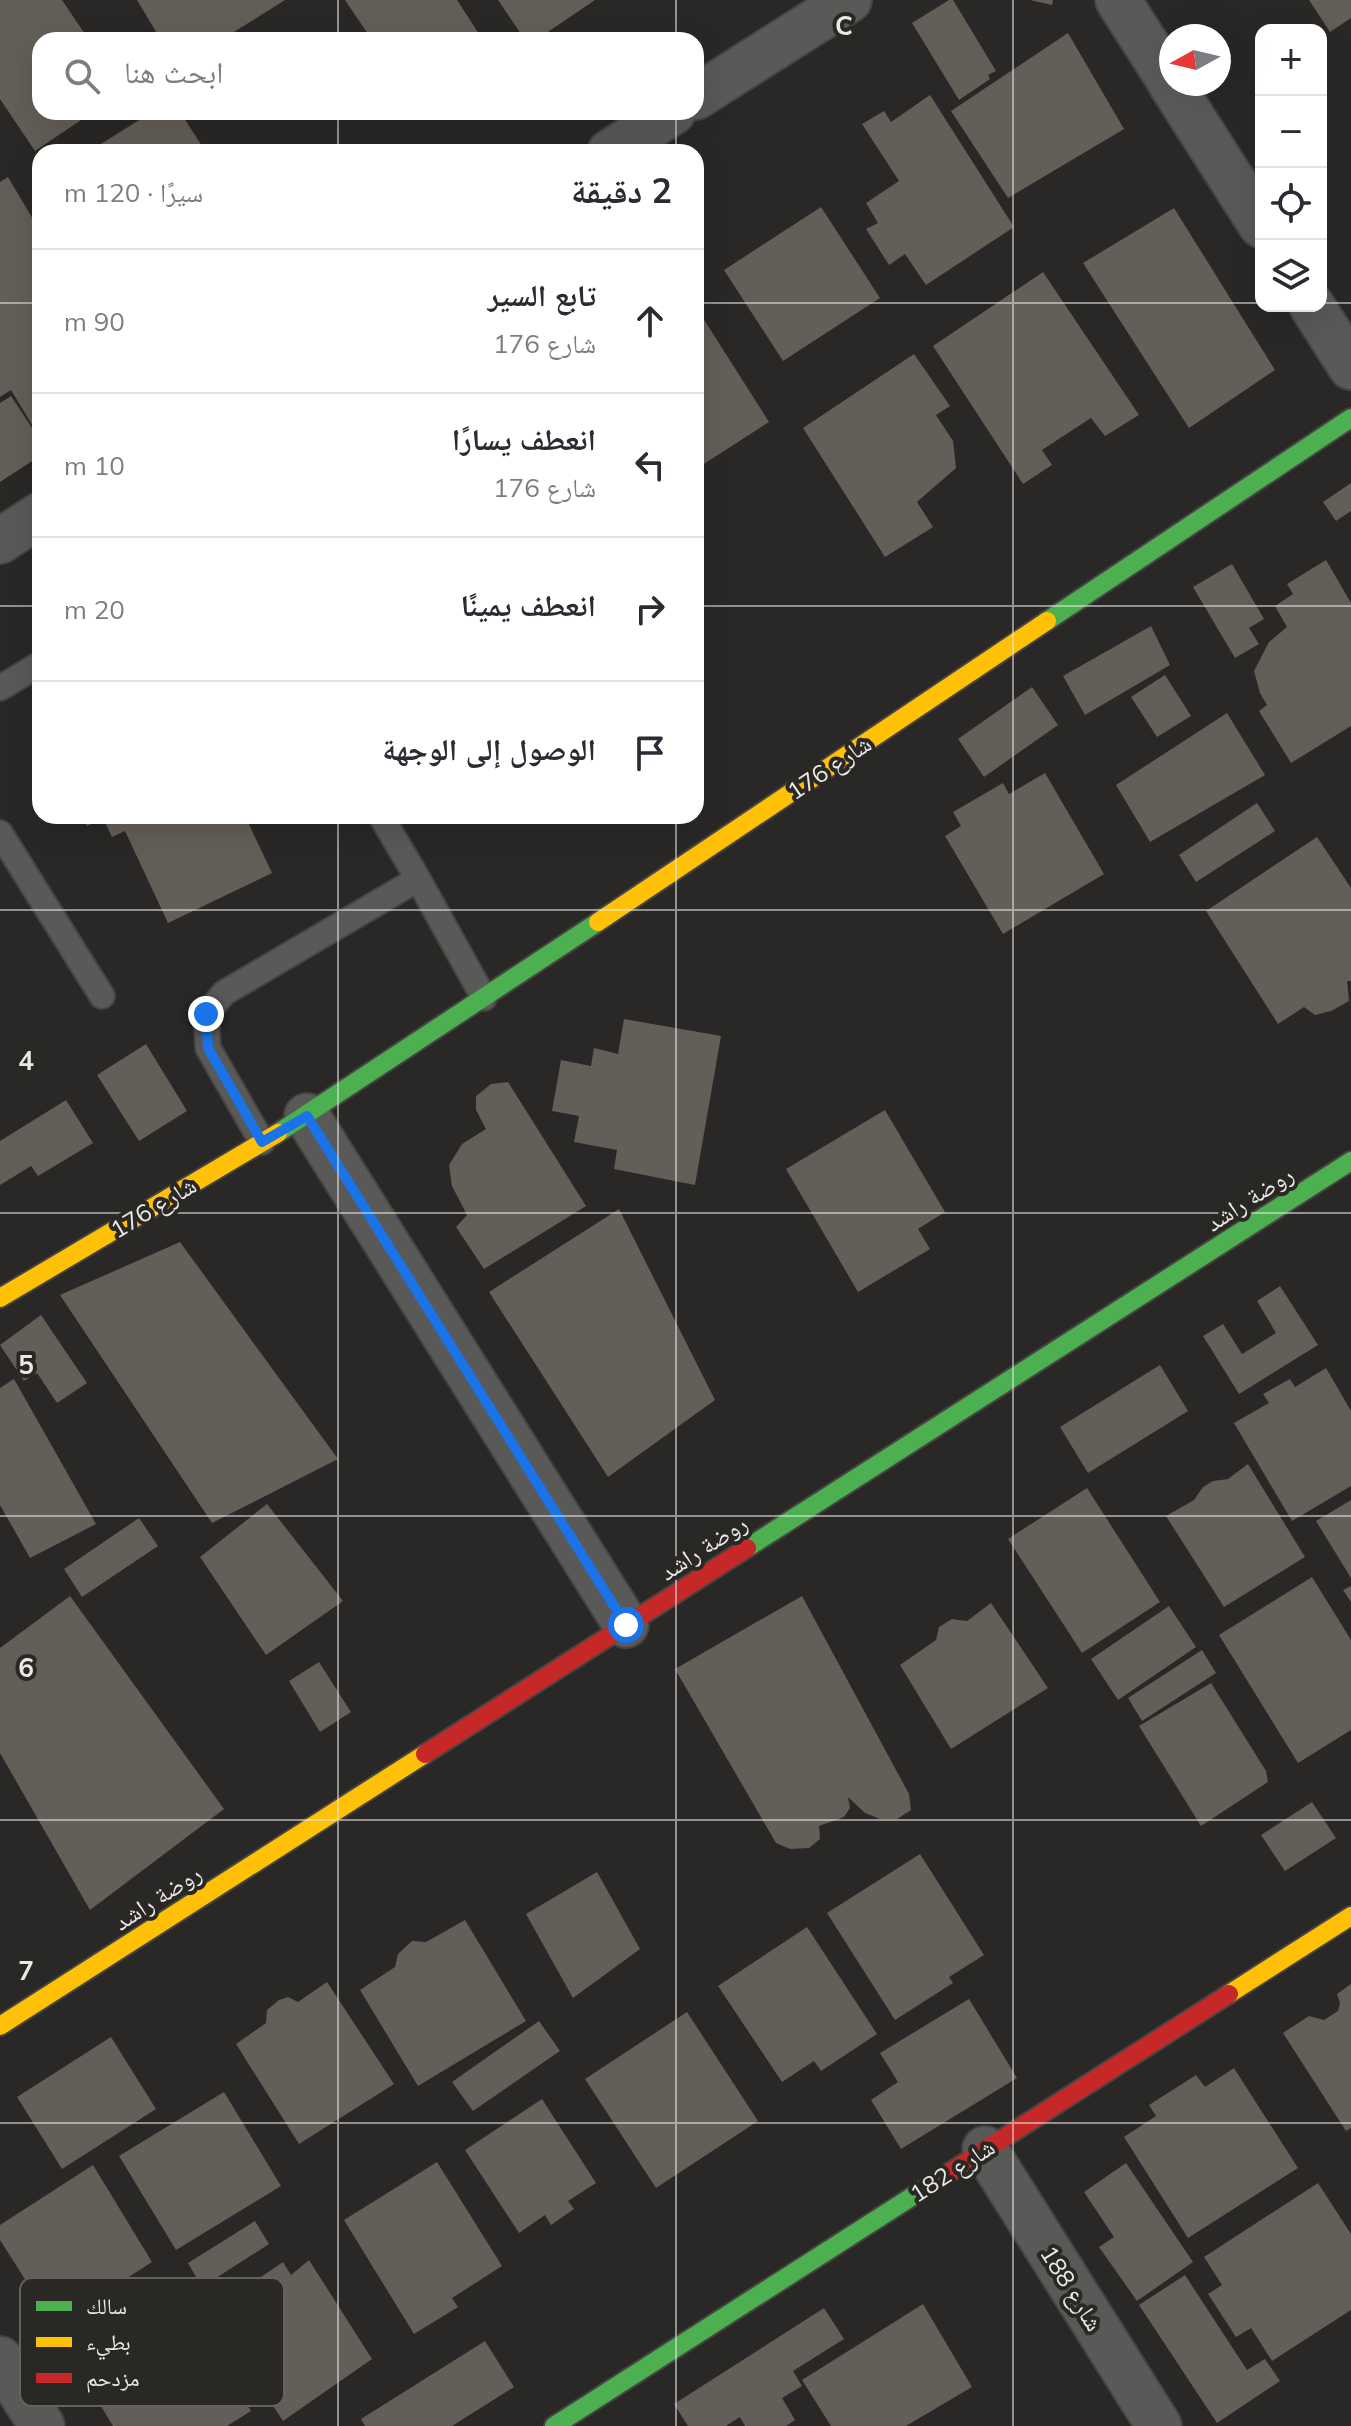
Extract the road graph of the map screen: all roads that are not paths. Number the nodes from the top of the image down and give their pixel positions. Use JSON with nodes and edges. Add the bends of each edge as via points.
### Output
{"nodes":[{"id":1,"x":849,"y":0,"type":"edge"},
{"id":2,"x":1118,"y":0,"type":"edge"},
{"id":3,"x":1159,"y":65,"type":"edge"},
{"id":4,"x":704,"y":92,"type":"edge"},
{"id":5,"x":1179,"y":96,"type":"edge"},
{"id":6,"x":660,"y":120,"type":"edge"},
{"id":7,"x":623,"y":144,"type":"edge"},
{"id":8,"x":1255,"y":216,"type":"edge"},
{"id":9,"x":1316,"y":312,"type":"edge"},
{"id":10,"x":1351,"y":367,"type":"edge"},
{"id":11,"x":1351,"y":418,"type":"edge"},
{"id":12,"x":32,"y":520,"type":"edge"},
{"id":13,"x":0,"y":541,"type":"edge"},
{"id":14,"x":32,"y":669,"type":"edge"},
{"id":15,"x":0,"y":688,"type":"edge"},
{"id":16,"x":386,"y":824,"type":"edge"},
{"id":17,"x":0,"y":833,"type":"edge"},
{"id":18,"x":418,"y":879,"type":"junction"},
{"id":19,"x":102,"y":996,"type":"dead end"},
{"id":20,"x":484,"y":998,"type":"junction"},
{"id":21,"x":307,"y":1116,"type":"junction"},
{"id":22,"x":262,"y":1142,"type":"junction"},
{"id":23,"x":1351,"y":1161,"type":"edge"},
{"id":24,"x":0,"y":1298,"type":"edge"},
{"id":25,"x":626,"y":1625,"type":"junction"},
{"id":26,"x":1351,"y":1916,"type":"edge"},
{"id":27,"x":0,"y":2026,"type":"edge"},
{"id":28,"x":985,"y":2149,"type":"junction"},
{"id":29,"x":0,"y":2359,"type":"edge"},
{"id":30,"x":20,"y":2391,"type":"edge"},
{"id":31,"x":29,"y":2406,"type":"edge"},
{"id":32,"x":42,"y":2426,"type":"edge"},
{"id":33,"x":554,"y":2426,"type":"edge"},
{"id":34,"x":1159,"y":2426,"type":"edge"}],
"edges":[{"from":1,"to":4,"type":"street"},
{"from":2,"to":3,"type":"street"},
{"from":5,"to":8,"type":"street"},
{"from":6,"to":7,"type":"street"},
{"from":9,"to":10,"type":"street"},
{"from":11,"to":20,"type":"street","name":"شارع 176"},
{"from":12,"to":13,"type":"street"},
{"from":14,"to":15,"type":"lane"},
{"from":16,"to":18,"type":"lane"},
{"from":17,"to":19,"type":"lane"},
{"from":18,"to":20,"type":"lane"},
{"from":18,"to":22,"type":"lane","via":[[224,993],[206,1014],[208,1048]]},
{"from":20,"to":21,"type":"street","name":"شارع 176"},
{"from":21,"to":22,"type":"street","name":"شارع 176"},
{"from":21,"to":25,"type":"street"},
{"from":22,"to":24,"type":"street","name":"شارع 176"},
{"from":23,"to":25,"type":"street","name":"روضة راشد"},
{"from":25,"to":27,"type":"street","name":"روضة راشد"},
{"from":26,"to":28,"type":"street","name":"شارع 182"},
{"from":28,"to":33,"type":"street","name":"شارع 182"},
{"from":28,"to":34,"type":"street","name":"شارع 188"},
{"from":29,"to":30,"type":"street"},
{"from":31,"to":32,"type":"street"}]}
